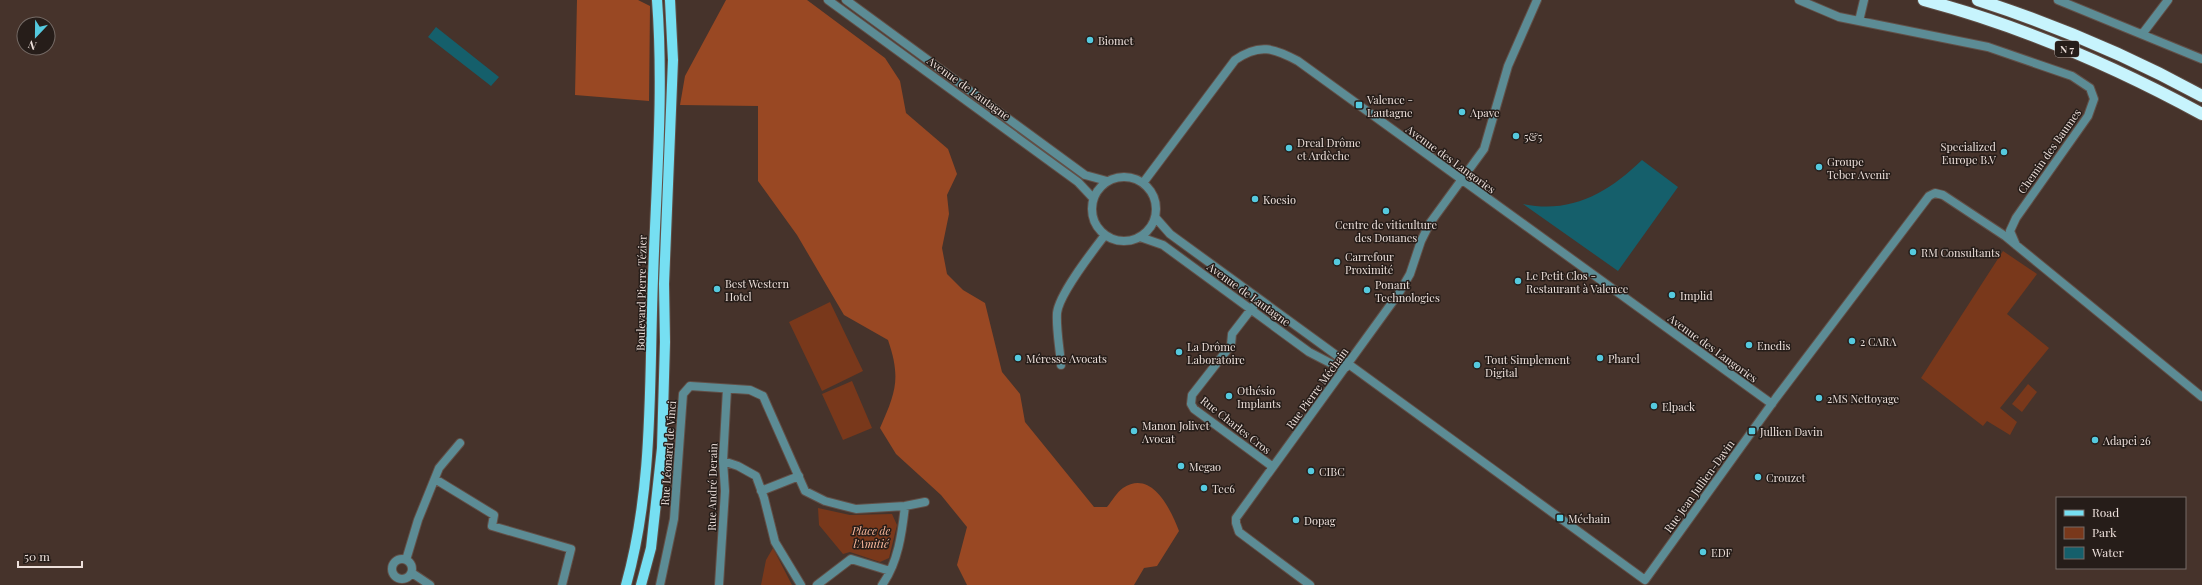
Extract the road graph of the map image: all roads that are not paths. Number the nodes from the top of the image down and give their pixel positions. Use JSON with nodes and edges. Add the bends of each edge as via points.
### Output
{"nodes":[{"id":1,"x":657,"y":0,"type":"edge"},
{"id":2,"x":828,"y":0,"type":"edge"},
{"id":3,"x":846,"y":0,"type":"edge"},
{"id":4,"x":1538,"y":0,"type":"edge"},
{"id":5,"x":1799,"y":0,"type":"edge"},
{"id":6,"x":1864,"y":0,"type":"edge"},
{"id":7,"x":1924,"y":0,"type":"edge"},
{"id":8,"x":1978,"y":0,"type":"edge"},
{"id":9,"x":2058,"y":0,"type":"edge"},
{"id":10,"x":2168,"y":0,"type":"edge"},
{"id":11,"x":671,"y":3,"type":"edge"},
{"id":12,"x":1859,"y":21,"type":"junction"},
{"id":13,"x":2143,"y":33,"type":"junction"},
{"id":14,"x":2202,"y":58,"type":"edge"},
{"id":15,"x":2202,"y":96,"type":"edge"},
{"id":16,"x":2202,"y":114,"type":"edge"},
{"id":17,"x":1461,"y":180,"type":"junction"},
{"id":18,"x":1107,"y":181,"type":"junction"},
{"id":19,"x":1143,"y":183,"type":"junction"},
{"id":20,"x":1093,"y":198,"type":"junction"},
{"id":21,"x":1155,"y":217,"type":"junction"},
{"id":22,"x":1105,"y":235,"type":"junction"},
{"id":23,"x":1140,"y":237,"type":"junction"},
{"id":24,"x":2016,"y":247,"type":"junction"},
{"id":25,"x":1259,"y":299,"type":"junction"},
{"id":26,"x":1251,"y":309,"type":"junction"},
{"id":27,"x":1061,"y":365,"type":"dead end"},
{"id":28,"x":1347,"y":365,"type":"junction"},
{"id":29,"x":727,"y":389,"type":"junction"},
{"id":30,"x":2202,"y":397,"type":"edge"},
{"id":31,"x":1772,"y":404,"type":"junction"},
{"id":32,"x":460,"y":443,"type":"dead end"},
{"id":33,"x":723,"y":461,"type":"junction"},
{"id":34,"x":1273,"y":467,"type":"junction"},
{"id":35,"x":798,"y":476,"type":"junction"},
{"id":36,"x":435,"y":479,"type":"junction"},
{"id":37,"x":761,"y":491,"type":"junction"},
{"id":38,"x":926,"y":502,"type":"dead end"},
{"id":39,"x":905,"y":506,"type":"junction"},
{"id":40,"x":406,"y":560,"type":"junction"},
{"id":41,"x":890,"y":571,"type":"junction"},
{"id":42,"x":412,"y":573,"type":"junction"},
{"id":43,"x":398,"y":582,"type":"edge"},
{"id":44,"x":1643,"y":582,"type":"edge"},
{"id":45,"x":430,"y":585,"type":"edge"},
{"id":46,"x":562,"y":585,"type":"edge"},
{"id":47,"x":626,"y":585,"type":"edge"},
{"id":48,"x":641,"y":585,"type":"edge"},
{"id":49,"x":660,"y":585,"type":"edge"},
{"id":50,"x":719,"y":585,"type":"edge"},
{"id":51,"x":801,"y":585,"type":"edge"},
{"id":52,"x":818,"y":585,"type":"edge"},
{"id":53,"x":882,"y":585,"type":"edge"},
{"id":54,"x":1310,"y":585,"type":"edge"}],
"edges":[{"from":1,"to":47,"type":"main road","name":"Boulevard Pierre Tézier","via":[[659,94],[647,444],[642,505]]},
{"from":2,"to":20,"type":"street","name":"Avenue de Lautagne","via":[[1078,182]]},
{"from":3,"to":18,"type":"street","name":"Avenue de Lautagne","via":[[1085,175]]},
{"from":4,"to":17,"type":"street","name":"Rue Pierre Méchain","via":[[1508,66],[1484,149]]},
{"from":5,"to":12,"type":"street","name":"Chemin des Baumes","via":[[1839,17]]},
{"from":6,"to":12,"type":"street"},
{"from":7,"to":16,"type":"highway","number":"N 7","via":[[2066,48],[2127,75]]},
{"from":8,"to":15,"type":"highway","number":"N 7","via":[[2070,33],[2144,66]]},
{"from":9,"to":13,"type":"street"},
{"from":10,"to":13,"type":"street"},
{"from":11,"to":48,"type":"main road","name":"Boulevard Pierre Tézier","via":[[673,60],[664,284],[662,448],[650,548]]},
{"from":12,"to":24,"type":"street","name":"Chemin des Baumes","via":[[1988,47],[2072,76],[2090,88],[2094,99],[2088,116],[2016,218],[2010,231]]},
{"from":13,"to":14,"type":"street"},
{"from":17,"to":19,"type":"street","name":"Avenue des Langories","via":[[1298,61],[1282,52],[1265,48],[1248,51],[1230,65]]},
{"from":17,"to":28,"type":"street","name":"Rue Pierre Méchain","via":[[1430,223],[1410,274],[1399,293]]},
{"from":17,"to":31,"type":"street","name":"Avenue des Langories"},
{"from":18,"to":19,"type":"street","via":[[1125,177]]},
{"from":18,"to":20,"type":"street"},
{"from":19,"to":21,"type":"street","via":[[1152,194],[1156,209]]},
{"from":20,"to":22,"type":"street","via":[[1093,219]]},
{"from":21,"to":23,"type":"street","via":[[1152,225]]},
{"from":21,"to":25,"type":"street","name":"Avenue de Lautagne","via":[[1170,234]]},
{"from":22,"to":23,"type":"street","via":[[1119,241]]},
{"from":22,"to":27,"type":"street","via":[[1059,305],[1057,324]]},
{"from":23,"to":26,"type":"street","name":"Avenue de Lautagne","via":[[1163,245]]},
{"from":24,"to":30,"type":"street"},
{"from":24,"to":31,"type":"street","name":"Rue Jean Jullien-Davin","via":[[2005,236],[1943,195],[1929,196]]},
{"from":25,"to":26,"type":"street","name":"Rue Charles Cros"},
{"from":25,"to":28,"type":"street","name":"Avenue de Lautagne"},
{"from":26,"to":28,"type":"street","name":"Avenue de Lautagne","via":[[1309,352],[1336,366]]},
{"from":26,"to":34,"type":"street","name":"Rue Charles Cros","via":[[1232,334],[1231,344],[1192,395],[1191,404],[1194,409]]},
{"from":28,"to":34,"type":"street","name":"Rue Pierre Méchain"},
{"from":28,"to":44,"type":"street","name":"Rue Jean Jullien-Davin"},
{"from":29,"to":33,"type":"street","name":"Rue André Derain"},
{"from":29,"to":35,"type":"street","name":"Rue Léonard de Vinci","via":[[750,390],[762,396]]},
{"from":29,"to":49,"type":"street","name":"Rue Léonard de Vinci","via":[[690,386],[683,394],[674,519]]},
{"from":31,"to":44,"type":"street","name":"Rue Jean Jullien-Davin"},
{"from":32,"to":36,"type":"street","via":[[439,468]]},
{"from":33,"to":37,"type":"street","via":[[756,476]]},
{"from":33,"to":50,"type":"street","name":"Rue André Derain","via":[[725,491]]},
{"from":34,"to":54,"type":"street","name":"Rue Pierre Méchain","via":[[1236,518],[1237,528]]},
{"from":35,"to":37,"type":"street"},
{"from":35,"to":39,"type":"street","name":"Rue Léonard de Vinci","via":[[805,491],[825,501],[856,509]]},
{"from":36,"to":40,"type":"street"},
{"from":36,"to":46,"type":"street","via":[[494,515],[492,526],[571,549]]},
{"from":37,"to":51,"type":"street","via":[[775,542]]},
{"from":38,"to":39,"type":"street","name":"Rue Léonard de Vinci"},
{"from":39,"to":41,"type":"street","via":[[897,556]]},
{"from":40,"to":42,"type":"street","via":[[411,565]]},
{"from":40,"to":43,"type":"street","via":[[398,560],[393,566],[393,573]]},
{"from":41,"to":52,"type":"street","via":[[851,559]]},
{"from":41,"to":53,"type":"street"},
{"from":42,"to":43,"type":"street"},
{"from":42,"to":45,"type":"street"}]}
